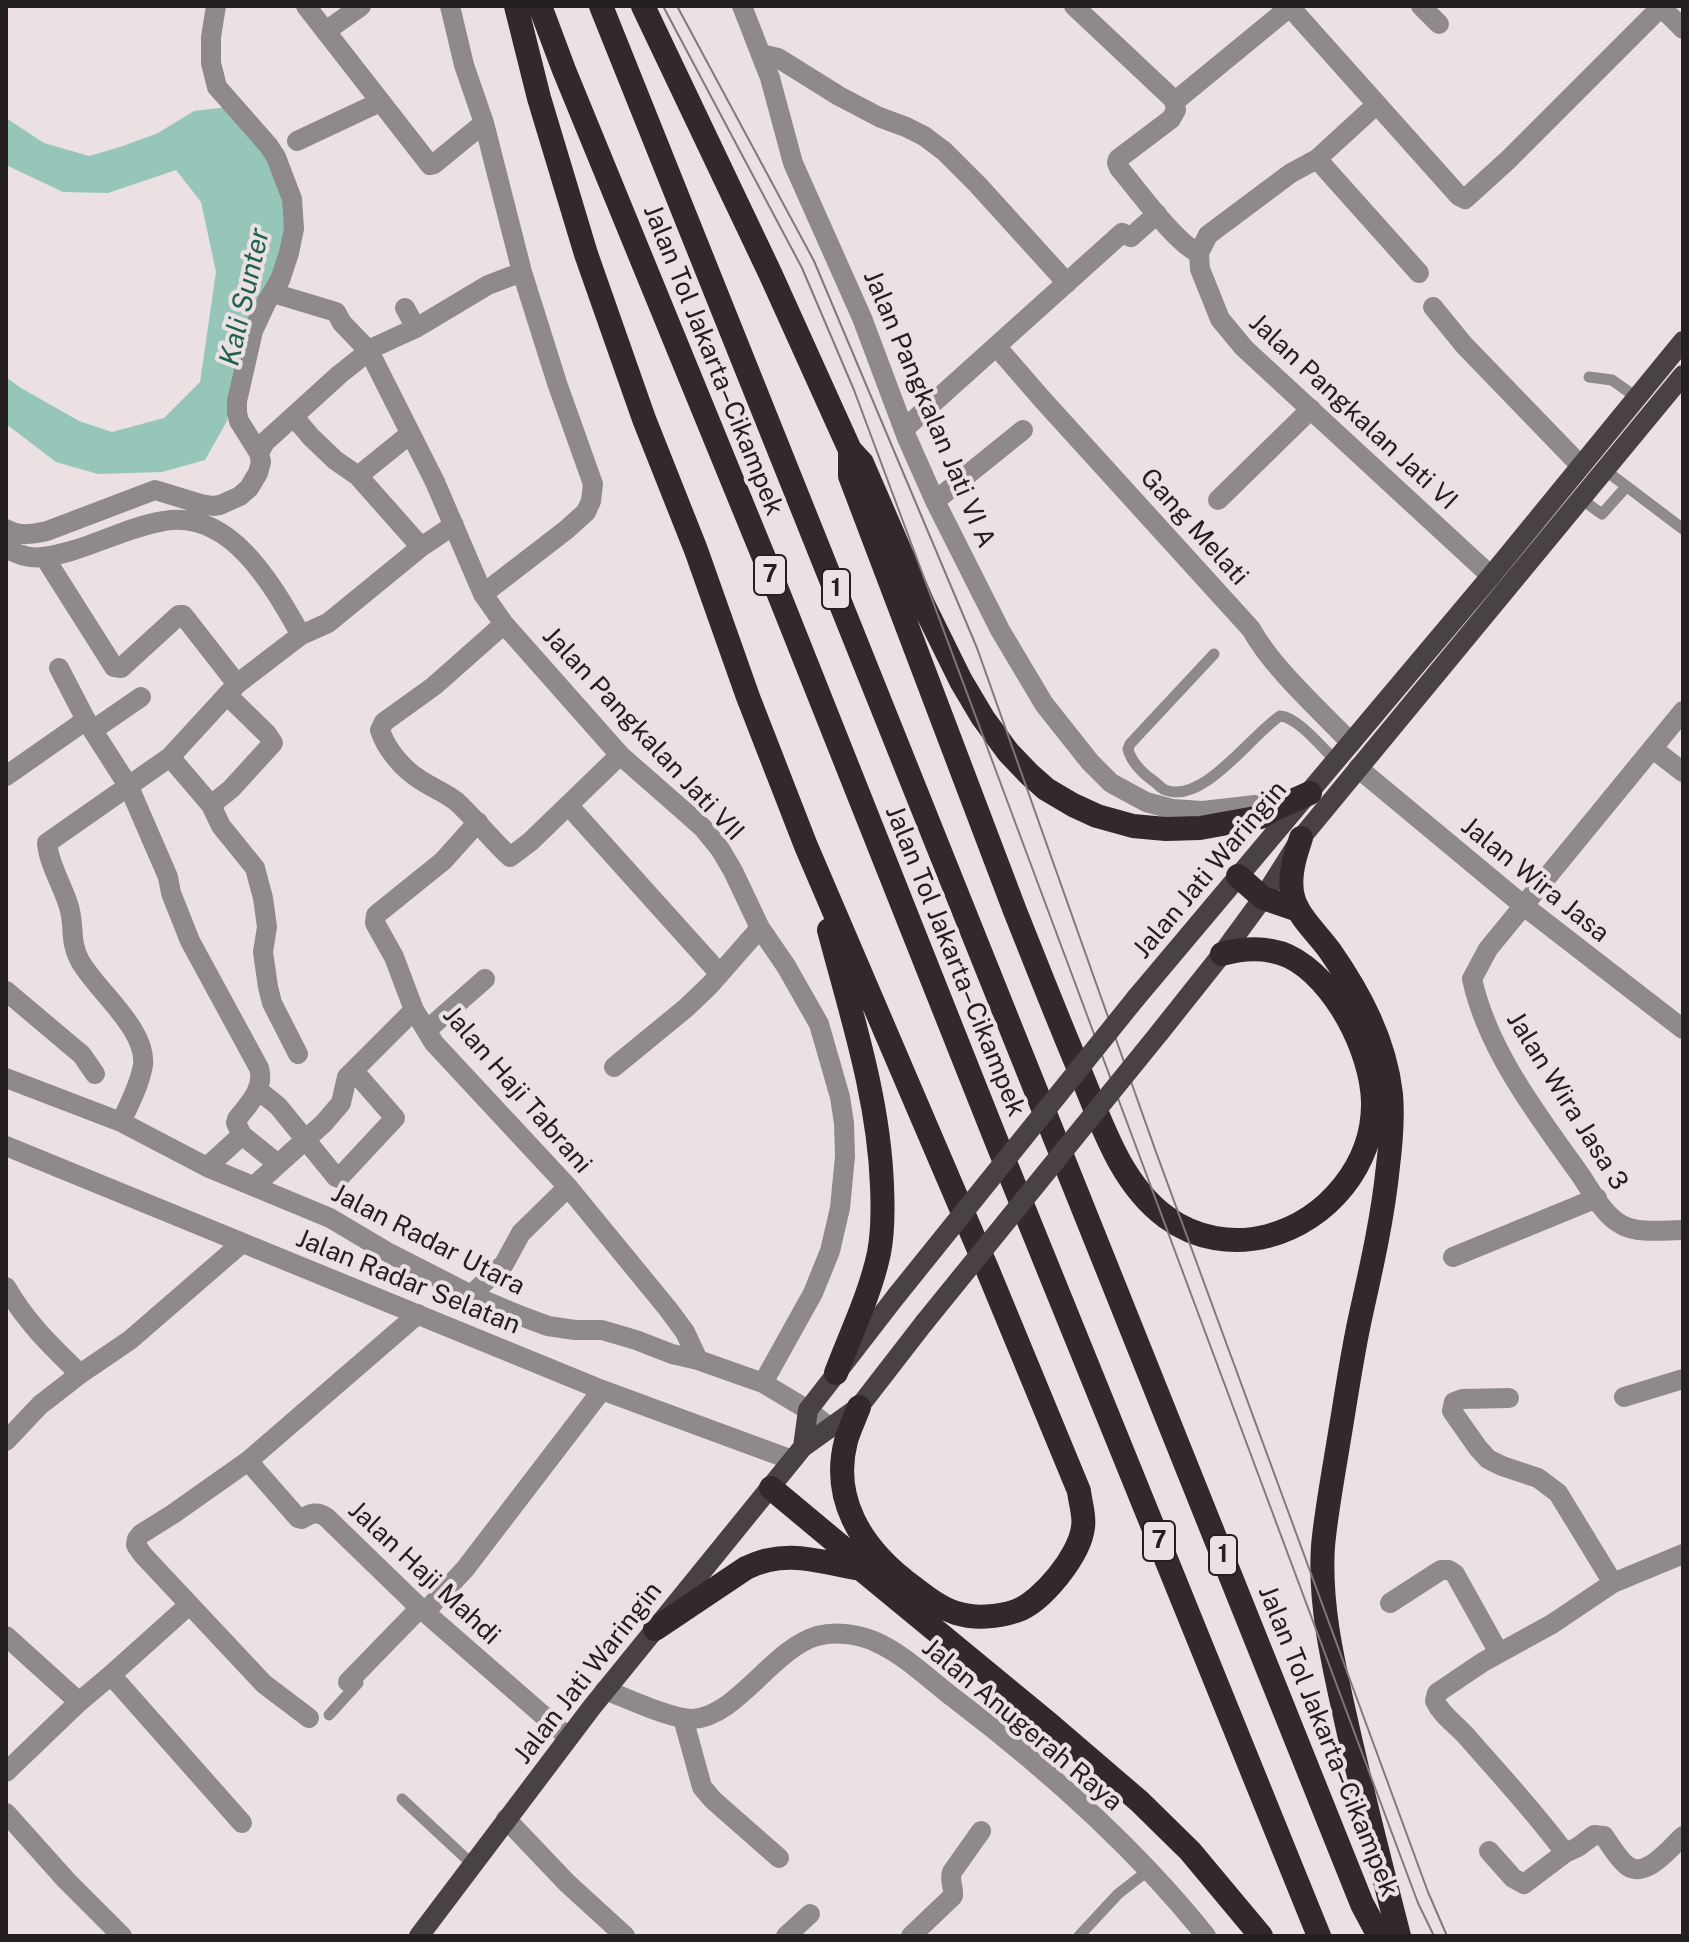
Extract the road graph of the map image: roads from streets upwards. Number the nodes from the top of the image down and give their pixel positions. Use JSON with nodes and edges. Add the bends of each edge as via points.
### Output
{"nodes":[{"id":1,"x":216,"y":6,"type":"edge"},
{"id":2,"x":306,"y":6,"type":"edge"},
{"id":3,"x":361,"y":6,"type":"edge"},
{"id":4,"x":450,"y":6,"type":"edge"},
{"id":5,"x":516,"y":6,"type":"edge"},
{"id":6,"x":540,"y":6,"type":"edge"},
{"id":7,"x":601,"y":6,"type":"edge"},
{"id":8,"x":643,"y":6,"type":"edge"},
{"id":9,"x":742,"y":6,"type":"edge"},
{"id":10,"x":1074,"y":6,"type":"edge"},
{"id":11,"x":1291,"y":6,"type":"edge"},
{"id":12,"x":1421,"y":6,"type":"edge"},
{"id":13,"x":1661,"y":6,"type":"edge"},
{"id":14,"x":1439,"y":24,"type":"dead end"},
{"id":15,"x":1683,"y":29,"type":"edge"},
{"id":16,"x":326,"y":31,"type":"junction"},
{"id":17,"x":761,"y":54,"type":"junction"},
{"id":18,"x":1174,"y":100,"type":"junction"},
{"id":19,"x":380,"y":102,"type":"junction"},
{"id":20,"x":1377,"y":104,"type":"junction"},
{"id":21,"x":484,"y":123,"type":"junction"},
{"id":22,"x":297,"y":141,"type":"dead end"},
{"id":23,"x":1317,"y":159,"type":"junction"},
{"id":24,"x":1157,"y":214,"type":"junction"},
{"id":25,"x":1199,"y":253,"type":"junction"},
{"id":26,"x":522,"y":272,"type":"junction"},
{"id":27,"x":1419,"y":273,"type":"dead end"},
{"id":28,"x":1067,"y":283,"type":"junction"},
{"id":29,"x":273,"y":293,"type":"junction"},
{"id":30,"x":1433,"y":307,"type":"dead end"},
{"id":31,"x":405,"y":308,"type":"dead end"},
{"id":32,"x":416,"y":328,"type":"junction"},
{"id":33,"x":1683,"y":341,"type":"edge"},
{"id":34,"x":996,"y":346,"type":"junction"},
{"id":35,"x":369,"y":351,"type":"junction"},
{"id":36,"x":1683,"y":375,"type":"edge"},
{"id":37,"x":1311,"y":409,"type":"junction"},
{"id":38,"x":294,"y":417,"type":"junction"},
{"id":39,"x":904,"y":429,"type":"junction"},
{"id":40,"x":1023,"y":430,"type":"dead end"},
{"id":41,"x":410,"y":434,"type":"junction"},
{"id":42,"x":850,"y":450,"type":"junction"},
{"id":43,"x":259,"y":453,"type":"junction"},
{"id":44,"x":1580,"y":465,"type":"junction"},
{"id":45,"x":358,"y":476,"type":"junction"},
{"id":46,"x":1218,"y":500,"type":"dead end"},
{"id":47,"x":935,"y":501,"type":"junction"},
{"id":48,"x":454,"y":525,"type":"junction"},
{"id":49,"x":6,"y":529,"type":"edge"},
{"id":50,"x":421,"y":547,"type":"junction"},
{"id":51,"x":6,"y":548,"type":"edge"},
{"id":52,"x":45,"y":558,"type":"junction"},
{"id":53,"x":1491,"y":576,"type":"junction"},
{"id":54,"x":483,"y":594,"type":"junction"},
{"id":55,"x":504,"y":624,"type":"junction"},
{"id":56,"x":908,"y":632,"type":"junction"},
{"id":57,"x":301,"y":635,"type":"junction"},
{"id":58,"x":59,"y":668,"type":"dead end"},
{"id":59,"x":961,"y":681,"type":"junction"},
{"id":60,"x":232,"y":690,"type":"junction"},
{"id":61,"x":141,"y":697,"type":"dead end"},
{"id":62,"x":1683,"y":711,"type":"edge"},
{"id":63,"x":89,"y":725,"type":"junction"},
{"id":64,"x":1351,"y":743,"type":"junction"},
{"id":65,"x":1653,"y":749,"type":"junction"},
{"id":66,"x":620,"y":755,"type":"junction"},
{"id":67,"x":170,"y":757,"type":"junction"},
{"id":68,"x":1358,"y":768,"type":"junction"},
{"id":69,"x":1683,"y":772,"type":"edge"},
{"id":70,"x":6,"y":776,"type":"edge"},
{"id":71,"x":129,"y":787,"type":"junction"},
{"id":72,"x":1310,"y":793,"type":"junction"},
{"id":73,"x":211,"y":805,"type":"junction"},
{"id":74,"x":568,"y":805,"type":"junction"},
{"id":75,"x":1272,"y":810,"type":"junction"},
{"id":76,"x":478,"y":822,"type":"junction"},
{"id":77,"x":1301,"y":838,"type":"junction"},
{"id":78,"x":806,"y":846,"type":"junction"},
{"id":79,"x":1238,"y":876,"type":"junction"},
{"id":80,"x":1263,"y":898,"type":"junction"},
{"id":81,"x":1524,"y":906,"type":"junction"},
{"id":82,"x":1298,"y":910,"type":"junction"},
{"id":83,"x":760,"y":928,"type":"junction"},
{"id":84,"x":1222,"y":954,"type":"junction"},
{"id":85,"x":720,"y":974,"type":"junction"},
{"id":86,"x":485,"y":979,"type":"dead end"},
{"id":87,"x":6,"y":991,"type":"edge"},
{"id":88,"x":414,"y":1010,"type":"junction"},
{"id":89,"x":1683,"y":1029,"type":"edge"},
{"id":90,"x":427,"y":1030,"type":"junction"},
{"id":91,"x":298,"y":1054,"type":"dead end"},
{"id":92,"x":614,"y":1067,"type":"dead end"},
{"id":93,"x":95,"y":1074,"type":"dead end"},
{"id":94,"x":347,"y":1077,"type":"junction"},
{"id":95,"x":6,"y":1078,"type":"edge"},
{"id":96,"x":258,"y":1090,"type":"junction"},
{"id":97,"x":121,"y":1122,"type":"junction"},
{"id":98,"x":242,"y":1135,"type":"junction"},
{"id":99,"x":306,"y":1139,"type":"junction"},
{"id":100,"x":6,"y":1146,"type":"edge"},
{"id":101,"x":278,"y":1164,"type":"junction"},
{"id":102,"x":207,"y":1167,"type":"junction"},
{"id":103,"x":254,"y":1186,"type":"junction"},
{"id":104,"x":568,"y":1187,"type":"junction"},
{"id":105,"x":1597,"y":1198,"type":"junction"},
{"id":106,"x":1683,"y":1230,"type":"edge"},
{"id":107,"x":242,"y":1243,"type":"junction"},
{"id":108,"x":1453,"y":1257,"type":"dead end"},
{"id":109,"x":6,"y":1287,"type":"edge"},
{"id":110,"x":471,"y":1295,"type":"junction"},
{"id":111,"x":418,"y":1314,"type":"junction"},
{"id":112,"x":698,"y":1360,"type":"junction"},
{"id":113,"x":836,"y":1373,"type":"junction"},
{"id":114,"x":80,"y":1374,"type":"junction"},
{"id":115,"x":1683,"y":1379,"type":"edge"},
{"id":116,"x":763,"y":1383,"type":"junction"},
{"id":117,"x":602,"y":1390,"type":"junction"},
{"id":118,"x":1624,"y":1397,"type":"dead end"},
{"id":119,"x":1509,"y":1398,"type":"dead end"},
{"id":120,"x":859,"y":1407,"type":"junction"},
{"id":121,"x":808,"y":1410,"type":"junction"},
{"id":122,"x":830,"y":1428,"type":"junction"},
{"id":123,"x":6,"y":1441,"type":"edge"},
{"id":124,"x":797,"y":1454,"type":"junction"},
{"id":125,"x":248,"y":1461,"type":"junction"},
{"id":126,"x":771,"y":1488,"type":"junction"},
{"id":127,"x":1683,"y":1554,"type":"edge"},
{"id":128,"x":861,"y":1569,"type":"junction"},
{"id":129,"x":1613,"y":1583,"type":"junction"},
{"id":130,"x":1390,"y":1603,"type":"dead end"},
{"id":131,"x":189,"y":1605,"type":"junction"},
{"id":132,"x":422,"y":1610,"type":"junction"},
{"id":133,"x":655,"y":1629,"type":"junction"},
{"id":134,"x":6,"y":1636,"type":"edge"},
{"id":135,"x":1499,"y":1653,"type":"junction"},
{"id":136,"x":111,"y":1675,"type":"junction"},
{"id":137,"x":348,"y":1682,"type":"dead end"},
{"id":138,"x":605,"y":1690,"type":"junction"},
{"id":139,"x":79,"y":1702,"type":"junction"},
{"id":140,"x":319,"y":1716,"type":"road end"},
{"id":141,"x":683,"y":1718,"type":"junction"},
{"id":142,"x":568,"y":1737,"type":"junction"},
{"id":143,"x":6,"y":1772,"type":"edge"},
{"id":144,"x":6,"y":1813,"type":"edge"},
{"id":145,"x":506,"y":1819,"type":"junction"},
{"id":146,"x":242,"y":1823,"type":"dead end"},
{"id":147,"x":981,"y":1831,"type":"dead end"},
{"id":148,"x":1683,"y":1836,"type":"edge"},
{"id":149,"x":1489,"y":1851,"type":"dead end"},
{"id":150,"x":1565,"y":1853,"type":"junction"},
{"id":151,"x":779,"y":1858,"type":"dead end"},
{"id":152,"x":810,"y":1914,"type":"dead end"},
{"id":153,"x":621,"y":1935,"type":"edge"},
{"id":154,"x":122,"y":1936,"type":"edge"},
{"id":155,"x":419,"y":1936,"type":"edge"},
{"id":156,"x":786,"y":1936,"type":"edge"},
{"id":157,"x":911,"y":1936,"type":"edge"},
{"id":158,"x":1206,"y":1936,"type":"edge"},
{"id":159,"x":1261,"y":1936,"type":"edge"},
{"id":160,"x":1319,"y":1936,"type":"edge"},
{"id":161,"x":1379,"y":1936,"type":"edge"},
{"id":162,"x":1399,"y":1936,"type":"edge"}],
"edges":[{"from":1,"to":29,"type":"street","via":[[211,63],[217,87],[268,145],[292,199],[294,229]]},
{"from":2,"to":16,"type":"street"},
{"from":3,"to":16,"type":"street"},
{"from":4,"to":21,"type":"street"},
{"from":5,"to":78,"type":"highway","via":[[586,254]]},
{"from":6,"to":160,"type":"highway","name":"Jalan Tol Jakarta–Cikampek","number":"7"},
{"from":7,"to":161,"type":"highway","name":"Jalan Tol Jakarta–Cikampek","number":"1"},
{"from":8,"to":42,"type":"highway"},
{"from":9,"to":17,"type":"street","name":"Jalan Pangkalan Jati VI A"},
{"from":10,"to":18,"type":"street"},
{"from":11,"to":18,"type":"street"},
{"from":11,"to":20,"type":"street"},
{"from":12,"to":14,"type":"street"},
{"from":13,"to":15,"type":"street"},
{"from":13,"to":20,"type":"street","via":[[1465,199]]},
{"from":16,"to":19,"type":"street"},
{"from":17,"to":28,"type":"street","via":[[778,58],[839,96],[924,136],[978,185]]},
{"from":17,"to":39,"type":"street","name":"Jalan Pangkalan Jati VI A","via":[[793,163]]},
{"from":18,"to":24,"type":"street","via":[[1171,119],[1117,163]]},
{"from":19,"to":21,"type":"street","via":[[431,165]]},
{"from":19,"to":22,"type":"street"},
{"from":20,"to":23,"type":"street"},
{"from":21,"to":26,"type":"street"},
{"from":23,"to":25,"type":"street","via":[[1208,235]]},
{"from":23,"to":27,"type":"street"},
{"from":24,"to":25,"type":"street","via":[[1189,250]]},
{"from":24,"to":28,"type":"street","via":[[1131,237],[1122,233]]},
{"from":25,"to":37,"type":"street","name":"Jalan Pangkalan Jati VI","via":[[1204,281],[1226,329]]},
{"from":26,"to":32,"type":"street","via":[[488,285]]},
{"from":26,"to":54,"type":"street","via":[[593,484],[591,501],[566,530]]},
{"from":28,"to":34,"type":"street"},
{"from":29,"to":35,"type":"street","name":"Jalan Pangkalan Jati VII","via":[[336,312]]},
{"from":29,"to":43,"type":"street","via":[[253,331],[237,401],[239,421]]},
{"from":30,"to":44,"type":"street"},
{"from":31,"to":32,"type":"street"},
{"from":32,"to":35,"type":"street"},
{"from":33,"to":44,"type":"main road","name":"Jalan Jati Waringin"},
{"from":34,"to":39,"type":"street"},
{"from":34,"to":64,"type":"street","name":"Gang Melati"},
{"from":35,"to":38,"type":"street"},
{"from":35,"to":41,"type":"street","name":"Jalan Pangkalan Jati VII"},
{"from":36,"to":68,"type":"main road","name":"Jalan Jati Waringin"},
{"from":37,"to":46,"type":"street"},
{"from":37,"to":53,"type":"street","name":"Jalan Pangkalan Jati VI"},
{"from":38,"to":43,"type":"street"},
{"from":38,"to":45,"type":"street"},
{"from":39,"to":47,"type":"street","name":"Jalan Pangkalan Jati VI A"},
{"from":40,"to":47,"type":"street"},
{"from":41,"to":45,"type":"street"},
{"from":41,"to":48,"type":"street","name":"Jalan Pangkalan Jati VII"},
{"from":42,"to":56,"type":"highway","via":[[850,476]]},
{"from":42,"to":59,"type":"highway","via":[[862,463]]},
{"from":43,"to":49,"type":"street","via":[[258,473],[249,488],[220,505],[155,490],[47,531],[30,535]]},
{"from":44,"to":53,"type":"main road","name":"Jalan Jati Waringin"},
{"from":45,"to":50,"type":"street"},
{"from":47,"to":75,"type":"street","name":"Jalan Pangkalan Jati VI A","via":[[1044,704],[1111,783],[1172,809],[1255,805]]},
{"from":48,"to":50,"type":"street"},
{"from":48,"to":54,"type":"street","name":"Jalan Pangkalan Jati VII"},
{"from":50,"to":57,"type":"street","via":[[328,623]]},
{"from":51,"to":52,"type":"street"},
{"from":52,"to":57,"type":"street","via":[[144,525],[195,521],[218,530],[247,554]]},
{"from":52,"to":60,"type":"street","via":[[114,667],[121,668],[183,615]]},
{"from":53,"to":64,"type":"main road","name":"Jalan Jati Waringin"},
{"from":54,"to":55,"type":"street","name":"Jalan Pangkalan Jati VII"},
{"from":55,"to":66,"type":"street","name":"Jalan Pangkalan Jati VII"},
{"from":55,"to":76,"type":"street","via":[[380,730],[409,772]]},
{"from":56,"to":59,"type":"highway"},
{"from":56,"to":84,"type":"highway","via":[[1047,992],[1123,1167],[1149,1202],[1177,1224],[1203,1236],[1242,1240],[1285,1231],[1332,1199],[1360,1162],[1373,1102],[1358,1041],[1318,978],[1278,953],[1256,949]]},
{"from":57,"to":60,"type":"street"},
{"from":58,"to":63,"type":"street"},
{"from":59,"to":75,"type":"highway","via":[[983,718],[1029,774],[1086,811],[1133,826],[1185,829],[1261,817]]},
{"from":60,"to":67,"type":"street"},
{"from":60,"to":73,"type":"street","via":[[273,743]]},
{"from":61,"to":63,"type":"street"},
{"from":62,"to":65,"type":"street","name":"Jalan Wira Jasa 3"},
{"from":63,"to":70,"type":"street"},
{"from":63,"to":71,"type":"street"},
{"from":64,"to":72,"type":"main road","name":"Jalan Jati Waringin"},
{"from":65,"to":69,"type":"street"},
{"from":65,"to":81,"type":"street","name":"Jalan Wira Jasa 3"},
{"from":66,"to":74,"type":"street"},
{"from":66,"to":83,"type":"street","name":"Jalan Pangkalan Jati VII","via":[[720,849]]},
{"from":67,"to":71,"type":"street"},
{"from":67,"to":73,"type":"street"},
{"from":68,"to":77,"type":"main road","name":"Jalan Jati Waringin"},
{"from":68,"to":81,"type":"street","name":"Jalan Wira Jasa"},
{"from":71,"to":96,"type":"street","via":[[190,941],[259,1068]]},
{"from":71,"to":97,"type":"street","via":[[46,846],[70,910],[75,952],[125,1017],[143,1055]]},
{"from":72,"to":75,"type":"highway"},
{"from":72,"to":79,"type":"main road","name":"Jalan Jati Waringin"},
{"from":73,"to":91,"type":"street","via":[[255,868],[267,927],[263,952],[268,987]]},
{"from":74,"to":76,"type":"street","via":[[510,857]]},
{"from":74,"to":85,"type":"street"},
{"from":76,"to":88,"type":"street","name":"Jalan Haji Tabrani","via":[[443,861],[376,915]]},
{"from":77,"to":80,"type":"main road","name":"Jalan Jati Waringin"},
{"from":77,"to":82,"type":"highway","via":[[1292,874]]},
{"from":78,"to":113,"type":"highway","via":[[867,1071],[881,1153],[879,1250],[869,1292]]},
{"from":78,"to":120,"type":"highway","via":[[1078,1489],[1083,1527],[1058,1578],[1019,1610],[984,1618],[955,1613],[893,1571],[852,1519],[846,1498],[843,1461]]},
{"from":79,"to":80,"type":"highway"},
{"from":79,"to":113,"type":"main road","name":"Jalan Jati Waringin","bridge":true},
{"from":80,"to":82,"type":"highway"},
{"from":80,"to":84,"type":"main road","name":"Jalan Jati Waringin"},
{"from":81,"to":89,"type":"street","name":"Jalan Wira Jasa"},
{"from":81,"to":105,"type":"street","name":"Jalan Wira Jasa 3","via":[[1488,949],[1472,979],[1478,1007],[1505,1063]]},
{"from":82,"to":162,"type":"highway","via":[[1359,996],[1379,1042],[1391,1094],[1386,1191],[1342,1418],[1323,1577],[1338,1683]]},
{"from":83,"to":85,"type":"street"},
{"from":83,"to":116,"type":"street","name":"Jalan Pangkalan Jati VII","via":[[819,1024],[840,1097],[845,1156],[830,1251]]},
{"from":84,"to":120,"type":"main road","name":"Jalan Jati Waringin","bridge":true},
{"from":85,"to":92,"type":"street"},
{"from":86,"to":90,"type":"street"},
{"from":87,"to":93,"type":"street","via":[[82,1055]]},
{"from":88,"to":90,"type":"street","name":"Jalan Haji Tabrani"},
{"from":88,"to":94,"type":"street"},
{"from":90,"to":104,"type":"street","name":"Jalan Haji Tabrani","via":[[456,1069]]},
{"from":94,"to":99,"type":"street","via":[[341,1103]]},
{"from":94,"to":99,"type":"street","via":[[360,1078],[394,1120],[339,1178]]},
{"from":95,"to":97,"type":"street","name":"Jalan Radar Utara"},
{"from":96,"to":98,"type":"street","via":[[237,1119]]},
{"from":96,"to":99,"type":"street"},
{"from":97,"to":102,"type":"street","name":"Jalan Radar Utara"},
{"from":98,"to":101,"type":"street"},
{"from":98,"to":102,"type":"street"},
{"from":99,"to":101,"type":"street"},
{"from":100,"to":107,"type":"street","name":"Jalan Radar Selatan"},
{"from":101,"to":103,"type":"street"},
{"from":102,"to":103,"type":"street","name":"Jalan Radar Utara"},
{"from":103,"to":110,"type":"street","name":"Jalan Radar Utara","via":[[330,1218]]},
{"from":104,"to":110,"type":"street","via":[[521,1233],[504,1264]]},
{"from":104,"to":112,"type":"street","name":"Jalan Haji Tabrani","via":[[685,1332]]},
{"from":105,"to":106,"type":"street","name":"Jalan Wira Jasa 3","via":[[1624,1227]]},
{"from":105,"to":108,"type":"street"},
{"from":107,"to":111,"type":"street","name":"Jalan Radar Selatan"},
{"from":107,"to":114,"type":"street","via":[[130,1340]]},
{"from":109,"to":114,"type":"street","via":[[33,1328]]},
{"from":110,"to":112,"type":"street","name":"Jalan Radar Utara","via":[[548,1326],[602,1330]]},
{"from":111,"to":117,"type":"street","name":"Jalan Radar Selatan"},
{"from":111,"to":125,"type":"street"},
{"from":112,"to":116,"type":"street","name":"Jalan Radar Utara"},
{"from":113,"to":121,"type":"main road","name":"Jalan Jati Waringin"},
{"from":114,"to":123,"type":"street"},
{"from":115,"to":118,"type":"street"},
{"from":116,"to":121,"type":"street","name":"Jalan Radar Utara"},
{"from":117,"to":124,"type":"street","name":"Jalan Radar Selatan"},
{"from":117,"to":132,"type":"street","via":[[465,1569]]},
{"from":119,"to":129,"type":"street","via":[[1462,1399],[1454,1402],[1452,1411],[1488,1459],[1538,1478],[1558,1493]]},
{"from":120,"to":122,"type":"main road","name":"Jalan Jati Waringin"},
{"from":121,"to":122,"type":"street","name":"Jalan Radar Utara"},
{"from":121,"to":124,"type":"main road","name":"Jalan Jati Waringin"},
{"from":122,"to":124,"type":"main road","name":"Jalan Jati Waringin"},
{"from":124,"to":126,"type":"main road","name":"Jalan Jati Waringin"},
{"from":125,"to":131,"type":"street","via":[[137,1539],[143,1555]]},
{"from":125,"to":132,"type":"street","name":"Jalan Haji Mahdi","via":[[298,1518],[316,1513],[326,1517]]},
{"from":126,"to":128,"type":"highway"},
{"from":126,"to":133,"type":"main road","name":"Jalan Jati Waringin"},
{"from":127,"to":129,"type":"street"},
{"from":128,"to":133,"type":"highway","via":[[792,1557],[761,1561]]},
{"from":128,"to":159,"type":"highway","via":[[1139,1801],[1190,1851]]},
{"from":129,"to":135,"type":"street"},
{"from":130,"to":135,"type":"street","via":[[1449,1570]]},
{"from":131,"to":136,"type":"street"},
{"from":131,"to":140,"type":"street","via":[[264,1684]]},
{"from":132,"to":137,"type":"street"},
{"from":132,"to":142,"type":"street","name":"Jalan Haji Mahdi"},
{"from":133,"to":138,"type":"main road","name":"Jalan Jati Waringin"},
{"from":134,"to":139,"type":"street"},
{"from":135,"to":150,"type":"street","via":[[1438,1692],[1435,1701]]},
{"from":136,"to":139,"type":"street"},
{"from":136,"to":146,"type":"street"},
{"from":138,"to":141,"type":"street"},
{"from":138,"to":142,"type":"main road","name":"Jalan Jati Waringin"},
{"from":139,"to":143,"type":"street"},
{"from":141,"to":151,"type":"street","via":[[702,1787]]},
{"from":141,"to":158,"type":"street","name":"Jalan Anugerah Raya","via":[[721,1709],[816,1636],[836,1633],[877,1643],[994,1729],[1075,1798],[1150,1869]]},
{"from":142,"to":145,"type":"main road","name":"Jalan Jati Waringin"},
{"from":144,"to":154,"type":"street"},
{"from":145,"to":153,"type":"street"},
{"from":145,"to":155,"type":"main road","name":"Jalan Jati Waringin"},
{"from":147,"to":157,"type":"street","via":[[952,1872],[949,1902]]},
{"from":148,"to":150,"type":"street","via":[[1640,1870],[1625,1865],[1604,1836],[1594,1835]]},
{"from":149,"to":150,"type":"street","via":[[1524,1884]]},
{"from":152,"to":156,"type":"street"}]}
